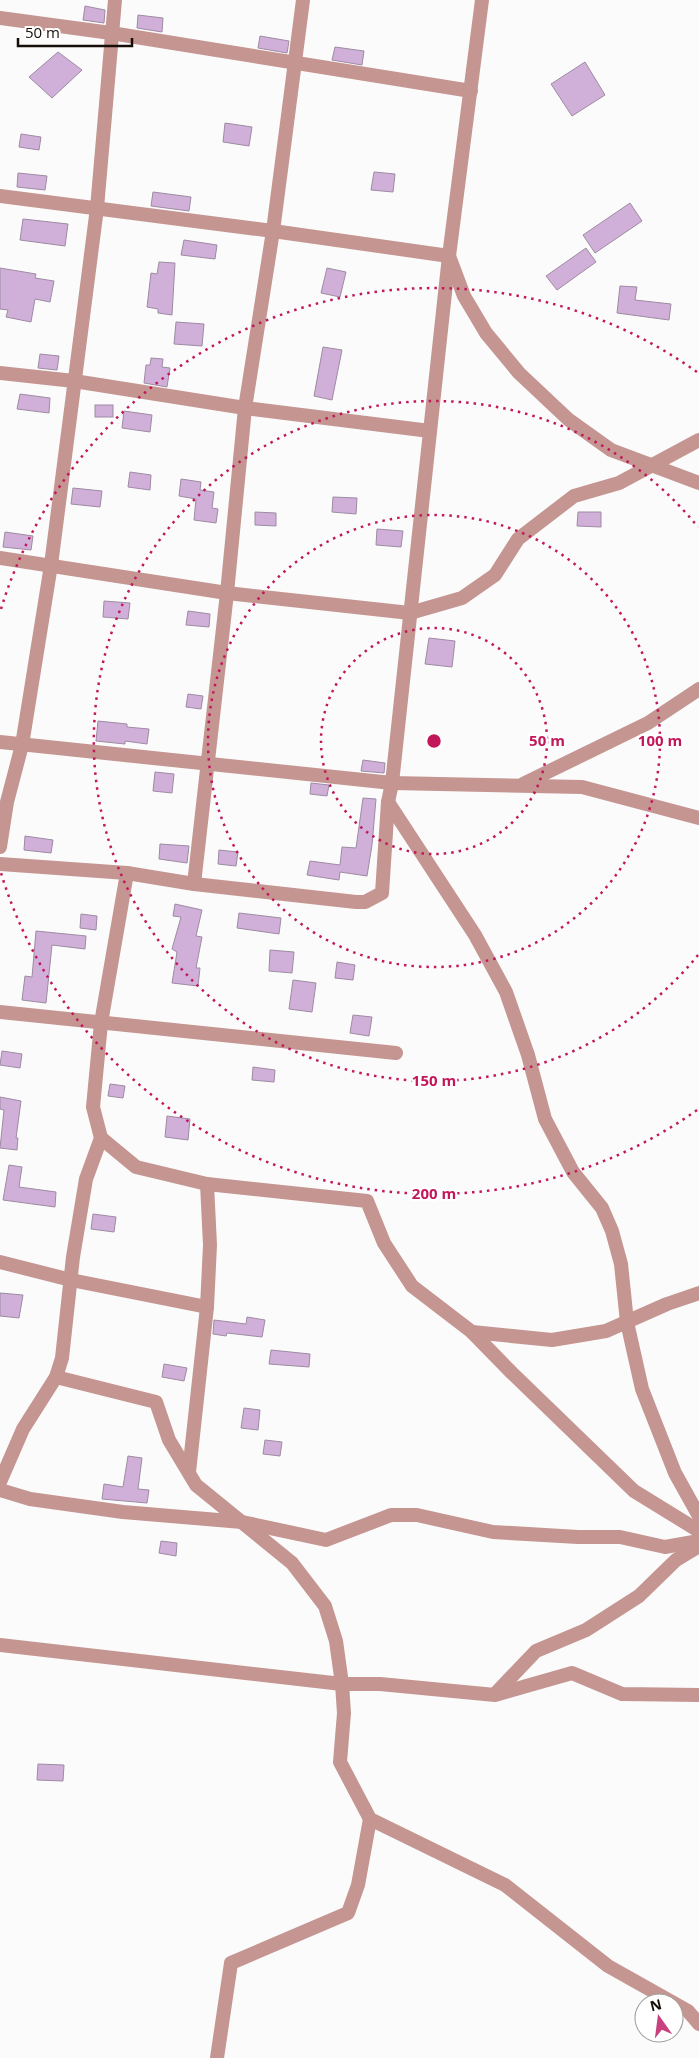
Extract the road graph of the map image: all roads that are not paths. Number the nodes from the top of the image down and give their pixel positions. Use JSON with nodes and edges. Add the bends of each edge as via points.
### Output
{"nodes":[{"id":1,"x":115,"y":0,"type":"edge"},
{"id":2,"x":303,"y":0,"type":"edge"},
{"id":3,"x":482,"y":0,"type":"edge"},
{"id":4,"x":0,"y":18,"type":"edge"},
{"id":5,"x":111,"y":34,"type":"junction"},
{"id":6,"x":294,"y":63,"type":"junction"},
{"id":7,"x":471,"y":91,"type":"junction"},
{"id":8,"x":0,"y":196,"type":"edge"},
{"id":9,"x":97,"y":208,"type":"junction"},
{"id":10,"x":273,"y":231,"type":"junction"},
{"id":11,"x":449,"y":256,"type":"junction"},
{"id":12,"x":0,"y":373,"type":"edge"},
{"id":13,"x":74,"y":381,"type":"junction"},
{"id":14,"x":244,"y":408,"type":"junction"},
{"id":15,"x":430,"y":431,"type":"junction"},
{"id":16,"x":699,"y":440,"type":"edge"},
{"id":17,"x":653,"y":465,"type":"junction"},
{"id":18,"x":699,"y":483,"type":"edge"},
{"id":19,"x":0,"y":558,"type":"edge"},
{"id":20,"x":51,"y":565,"type":"junction"},
{"id":21,"x":227,"y":593,"type":"junction"},
{"id":22,"x":410,"y":613,"type":"junction"},
{"id":23,"x":699,"y":689,"type":"edge"},
{"id":24,"x":0,"y":742,"type":"edge"},
{"id":25,"x":22,"y":745,"type":"junction"},
{"id":26,"x":209,"y":762,"type":"junction"},
{"id":27,"x":392,"y":783,"type":"junction"},
{"id":28,"x":520,"y":785,"type":"junction"},
{"id":29,"x":388,"y":802,"type":"junction"},
{"id":30,"x":699,"y":818,"type":"edge"},
{"id":31,"x":0,"y":847,"type":"edge"},
{"id":32,"x":0,"y":864,"type":"edge"},
{"id":33,"x":127,"y":873,"type":"junction"},
{"id":34,"x":194,"y":884,"type":"junction"},
{"id":35,"x":0,"y":1012,"type":"edge"},
{"id":36,"x":102,"y":1023,"type":"junction"},
{"id":37,"x":396,"y":1054,"type":"dead end"},
{"id":38,"x":102,"y":1138,"type":"junction"},
{"id":39,"x":207,"y":1184,"type":"junction"},
{"id":40,"x":0,"y":1262,"type":"edge"},
{"id":41,"x":70,"y":1280,"type":"junction"},
{"id":42,"x":699,"y":1293,"type":"edge"},
{"id":43,"x":207,"y":1308,"type":"junction"},
{"id":44,"x":627,"y":1322,"type":"junction"},
{"id":45,"x":472,"y":1332,"type":"junction"},
{"id":46,"x":56,"y":1377,"type":"junction"},
{"id":47,"x":189,"y":1472,"type":"junction"},
{"id":48,"x":0,"y":1482,"type":"edge"},
{"id":49,"x":0,"y":1490,"type":"edge"},
{"id":50,"x":699,"y":1516,"type":"edge"},
{"id":51,"x":242,"y":1522,"type":"junction"},
{"id":52,"x":699,"y":1531,"type":"edge"},
{"id":53,"x":699,"y":1541,"type":"edge"},
{"id":54,"x":699,"y":1546,"type":"edge"},
{"id":55,"x":0,"y":1645,"type":"edge"},
{"id":56,"x":342,"y":1684,"type":"junction"},
{"id":57,"x":494,"y":1695,"type":"junction"},
{"id":58,"x":699,"y":1695,"type":"edge"},
{"id":59,"x":370,"y":1819,"type":"junction"},
{"id":60,"x":699,"y":2024,"type":"edge"},
{"id":61,"x":217,"y":2058,"type":"edge"}],
"edges":[{"from":1,"to":5,"type":"street"},
{"from":2,"to":6,"type":"street"},
{"from":3,"to":7,"type":"street"},
{"from":4,"to":5,"type":"street"},
{"from":5,"to":6,"type":"street"},
{"from":5,"to":9,"type":"street"},
{"from":6,"to":7,"type":"street"},
{"from":6,"to":10,"type":"street"},
{"from":7,"to":11,"type":"street"},
{"from":8,"to":9,"type":"street"},
{"from":9,"to":10,"type":"street"},
{"from":9,"to":13,"type":"street"},
{"from":10,"to":11,"type":"street"},
{"from":10,"to":14,"type":"street"},
{"from":11,"to":15,"type":"street"},
{"from":11,"to":17,"type":"street","via":[[464,296],[486,333],[519,373],[569,420],[611,450]]},
{"from":12,"to":13,"type":"street"},
{"from":13,"to":14,"type":"street"},
{"from":13,"to":20,"type":"street"},
{"from":14,"to":15,"type":"street"},
{"from":14,"to":21,"type":"street"},
{"from":15,"to":22,"type":"street"},
{"from":16,"to":17,"type":"street"},
{"from":17,"to":18,"type":"street"},
{"from":17,"to":22,"type":"street","via":[[619,483],[574,496],[518,539],[495,575],[462,598]]},
{"from":19,"to":20,"type":"street"},
{"from":20,"to":21,"type":"street"},
{"from":20,"to":25,"type":"street"},
{"from":21,"to":22,"type":"street"},
{"from":21,"to":26,"type":"street"},
{"from":22,"to":27,"type":"street"},
{"from":23,"to":28,"type":"street","via":[[648,723]]},
{"from":24,"to":25,"type":"street"},
{"from":25,"to":26,"type":"street"},
{"from":25,"to":31,"type":"street","via":[[7,802]]},
{"from":26,"to":27,"type":"street"},
{"from":26,"to":34,"type":"street"},
{"from":27,"to":28,"type":"street"},
{"from":27,"to":29,"type":"street"},
{"from":28,"to":30,"type":"street","via":[[582,787]]},
{"from":29,"to":34,"type":"street","via":[[382,893],[365,902]]},
{"from":29,"to":44,"type":"street","via":[[475,935],[506,992],[528,1056],[544,1119],[573,1172],[602,1208],[612,1231],[621,1264]]},
{"from":32,"to":33,"type":"street"},
{"from":33,"to":34,"type":"street"},
{"from":33,"to":36,"type":"street"},
{"from":35,"to":36,"type":"street"},
{"from":36,"to":37,"type":"street"},
{"from":36,"to":38,"type":"street","via":[[94,1107]]},
{"from":38,"to":39,"type":"street","via":[[136,1167]]},
{"from":38,"to":41,"type":"street","via":[[86,1179]]},
{"from":39,"to":43,"type":"street","via":[[210,1245]]},
{"from":39,"to":45,"type":"street","via":[[368,1201],[384,1243],[412,1286]]},
{"from":40,"to":41,"type":"street"},
{"from":41,"to":43,"type":"street"},
{"from":41,"to":46,"type":"street","via":[[62,1358]]},
{"from":42,"to":44,"type":"street"},
{"from":43,"to":47,"type":"street"},
{"from":44,"to":45,"type":"street","via":[[606,1331],[552,1340]]},
{"from":44,"to":50,"type":"street","via":[[642,1388],[659,1434],[675,1473]]},
{"from":45,"to":52,"type":"street","via":[[634,1491]]},
{"from":46,"to":47,"type":"street","via":[[156,1402],[169,1440]]},
{"from":46,"to":48,"type":"street","via":[[23,1429]]},
{"from":47,"to":51,"type":"street","via":[[196,1485]]},
{"from":49,"to":51,"type":"street","via":[[30,1499],[123,1512]]},
{"from":51,"to":53,"type":"street","via":[[326,1540],[391,1515],[417,1515],[493,1532],[620,1537],[665,1547]]},
{"from":51,"to":56,"type":"street","via":[[292,1563],[325,1606],[336,1641]]},
{"from":54,"to":57,"type":"street","via":[[676,1560],[639,1596],[593,1625],[536,1652]]},
{"from":55,"to":56,"type":"street"},
{"from":56,"to":57,"type":"street","via":[[380,1684]]},
{"from":56,"to":59,"type":"street","via":[[344,1713],[340,1762]]},
{"from":57,"to":58,"type":"street","via":[[572,1673],[622,1694]]},
{"from":59,"to":60,"type":"street","via":[[505,1885],[608,1966],[688,2011]]},
{"from":59,"to":61,"type":"street","via":[[358,1885],[348,1913],[231,1963]]}]}
